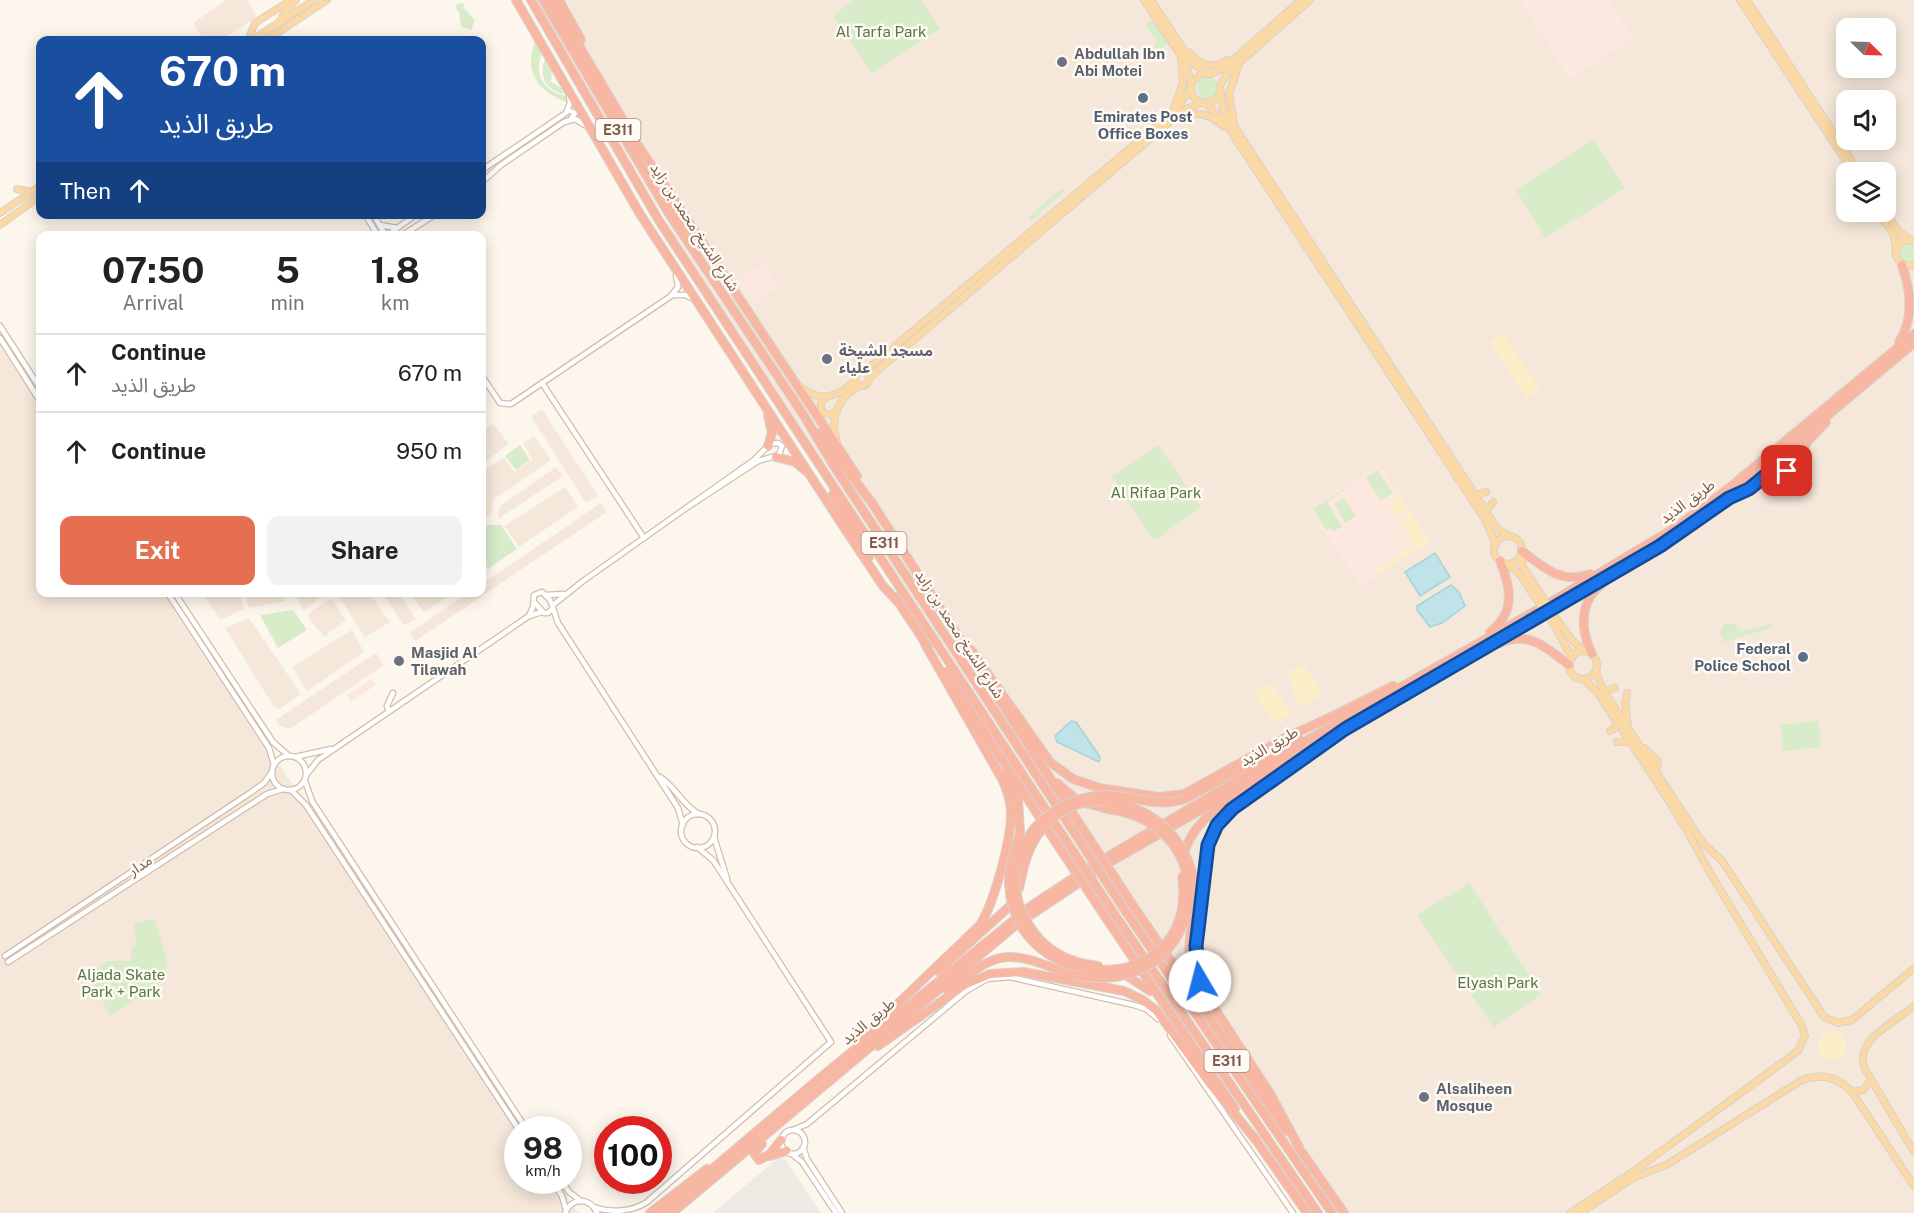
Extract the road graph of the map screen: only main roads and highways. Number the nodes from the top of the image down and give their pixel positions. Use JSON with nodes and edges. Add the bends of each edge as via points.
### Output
{"nodes":[{"id":1,"x":294,"y":0,"type":"edge"},
{"id":2,"x":314,"y":0,"type":"edge"},
{"id":3,"x":327,"y":0,"type":"edge"},
{"id":4,"x":516,"y":0,"type":"edge"},
{"id":5,"x":525,"y":0,"type":"edge"},
{"id":6,"x":531,"y":0,"type":"edge"},
{"id":7,"x":543,"y":0,"type":"edge"},
{"id":8,"x":552,"y":0,"type":"edge"},
{"id":9,"x":559,"y":0,"type":"edge"},
{"id":10,"x":1144,"y":0,"type":"edge"},
{"id":11,"x":1151,"y":0,"type":"edge"},
{"id":12,"x":1301,"y":0,"type":"edge"},
{"id":13,"x":1310,"y":0,"type":"edge"},
{"id":14,"x":1740,"y":0,"type":"edge"},
{"id":15,"x":1747,"y":0,"type":"edge"},
{"id":16,"x":279,"y":23,"type":"junction"},
{"id":17,"x":548,"y":32,"type":"junction"},
{"id":18,"x":251,"y":36,"type":"edge"},
{"id":19,"x":257,"y":36,"type":"edge"},
{"id":20,"x":274,"y":36,"type":"edge"},
{"id":21,"x":1181,"y":51,"type":"junction"},
{"id":22,"x":1240,"y":57,"type":"junction"},
{"id":23,"x":1208,"y":73,"type":"junction"},
{"id":24,"x":1220,"y":85,"type":"junction"},
{"id":25,"x":1191,"y":86,"type":"junction"},
{"id":26,"x":604,"y":87,"type":"junction"},
{"id":27,"x":1220,"y":93,"type":"junction"},
{"id":28,"x":1203,"y":103,"type":"junction"},
{"id":29,"x":1172,"y":116,"type":"junction"},
{"id":30,"x":1235,"y":134,"type":"junction"},
{"id":31,"x":641,"y":150,"type":"junction"},
{"id":32,"x":1841,"y":154,"type":"junction"},
{"id":33,"x":1848,"y":155,"type":"junction"},
{"id":34,"x":1846,"y":162,"type":"edge"},
{"id":35,"x":1853,"y":162,"type":"edge"},
{"id":36,"x":1110,"y":165,"type":"junction"},
{"id":37,"x":1104,"y":178,"type":"junction"},
{"id":38,"x":17,"y":189,"type":"dead end"},
{"id":39,"x":36,"y":189,"type":"edge"},
{"id":40,"x":32,"y":192,"type":"junction"},
{"id":41,"x":36,"y":199,"type":"edge"},
{"id":42,"x":1064,"y":204,"type":"junction"},
{"id":43,"x":0,"y":213,"type":"edge"},
{"id":44,"x":1055,"y":219,"type":"junction"},
{"id":45,"x":1885,"y":222,"type":"edge"},
{"id":46,"x":1892,"y":222,"type":"edge"},
{"id":47,"x":0,"y":225,"type":"edge"},
{"id":48,"x":1911,"y":239,"type":"edge"},
{"id":49,"x":1896,"y":248,"type":"junction"},
{"id":50,"x":698,"y":257,"type":"junction"},
{"id":51,"x":1910,"y":267,"type":"edge"},
{"id":52,"x":1336,"y":292,"type":"junction"},
{"id":53,"x":1350,"y":302,"type":"junction"},
{"id":54,"x":936,"y":312,"type":"junction"},
{"id":55,"x":930,"y":324,"type":"junction"},
{"id":56,"x":1914,"y":334,"type":"edge"},
{"id":57,"x":1914,"y":343,"type":"edge"},
{"id":58,"x":1914,"y":349,"type":"edge"},
{"id":59,"x":864,"y":372,"type":"junction"},
{"id":60,"x":869,"y":378,"type":"junction"},
{"id":61,"x":855,"y":380,"type":"junction"},
{"id":62,"x":795,"y":382,"type":"junction"},
{"id":63,"x":860,"y":386,"type":"junction"},
{"id":64,"x":755,"y":387,"type":"junction"},
{"id":65,"x":1401,"y":391,"type":"junction"},
{"id":66,"x":827,"y":397,"type":"junction"},
{"id":67,"x":1841,"y":399,"type":"junction"},
{"id":68,"x":1414,"y":401,"type":"junction"},
{"id":69,"x":1836,"y":408,"type":"junction"},
{"id":70,"x":837,"y":411,"type":"junction"},
{"id":71,"x":803,"y":414,"type":"junction"},
{"id":72,"x":768,"y":446,"type":"road end"},
{"id":73,"x":844,"y":456,"type":"junction"},
{"id":74,"x":1806,"y":456,"type":"dead end"},
{"id":75,"x":776,"y":457,"type":"road end"},
{"id":76,"x":822,"y":471,"type":"junction"},
{"id":77,"x":1787,"y":471,"type":"dead end"},
{"id":78,"x":814,"y":479,"type":"junction"},
{"id":79,"x":1486,"y":492,"type":"dead end"},
{"id":80,"x":1475,"y":495,"type":"junction"},
{"id":81,"x":1729,"y":498,"type":"junction"},
{"id":82,"x":1493,"y":502,"type":"dead end"},
{"id":83,"x":872,"y":503,"type":"junction"},
{"id":84,"x":1486,"y":511,"type":"junction"},
{"id":85,"x":1508,"y":536,"type":"junction"},
{"id":86,"x":1496,"y":544,"type":"junction"},
{"id":87,"x":1521,"y":553,"type":"junction"},
{"id":88,"x":1504,"y":562,"type":"junction"},
{"id":89,"x":1622,"y":564,"type":"junction"},
{"id":90,"x":1535,"y":592,"type":"junction"},
{"id":91,"x":897,"y":601,"type":"junction"},
{"id":92,"x":950,"y":624,"type":"junction"},
{"id":93,"x":1557,"y":624,"type":"junction"},
{"id":94,"x":925,"y":644,"type":"junction"},
{"id":95,"x":1475,"y":649,"type":"junction"},
{"id":96,"x":1588,"y":653,"type":"junction"},
{"id":97,"x":1449,"y":659,"type":"junction"},
{"id":98,"x":1571,"y":661,"type":"junction"},
{"id":99,"x":1596,"y":671,"type":"junction"},
{"id":100,"x":1583,"y":679,"type":"junction"},
{"id":101,"x":1615,"y":688,"type":"dead end"},
{"id":102,"x":1604,"y":691,"type":"junction"},
{"id":103,"x":1627,"y":693,"type":"dead end"},
{"id":104,"x":1331,"y":717,"type":"junction"},
{"id":105,"x":1616,"y":722,"type":"junction"},
{"id":106,"x":1626,"y":727,"type":"junction"},
{"id":107,"x":1345,"y":729,"type":"junction"},
{"id":108,"x":1610,"y":731,"type":"dead end"},
{"id":109,"x":983,"y":732,"type":"junction"},
{"id":110,"x":1632,"y":740,"type":"junction"},
{"id":111,"x":1617,"y":742,"type":"dead end"},
{"id":112,"x":1031,"y":748,"type":"junction"},
{"id":113,"x":1290,"y":766,"type":"junction"},
{"id":114,"x":1656,"y":771,"type":"junction"},
{"id":115,"x":1914,"y":968,"type":"edge"},
{"id":116,"x":904,"y":999,"type":"junction"},
{"id":117,"x":1914,"y":1006,"type":"edge"},
{"id":118,"x":921,"y":1014,"type":"junction"},
{"id":119,"x":1179,"y":1028,"type":"junction"},
{"id":120,"x":1218,"y":1030,"type":"junction"},
{"id":121,"x":820,"y":1077,"type":"junction"},
{"id":122,"x":1871,"y":1080,"type":"junction"},
{"id":123,"x":827,"y":1084,"type":"junction"},
{"id":124,"x":1852,"y":1092,"type":"junction"},
{"id":125,"x":783,"y":1121,"type":"junction"},
{"id":126,"x":781,"y":1140,"type":"road end"},
{"id":127,"x":1256,"y":1140,"type":"junction"},
{"id":128,"x":744,"y":1143,"type":"junction"},
{"id":129,"x":1299,"y":1147,"type":"junction"},
{"id":130,"x":1914,"y":1152,"type":"edge"},
{"id":131,"x":789,"y":1153,"type":"road end"},
{"id":132,"x":715,"y":1178,"type":"junction"},
{"id":133,"x":1914,"y":1186,"type":"edge"},
{"id":134,"x":650,"y":1213,"type":"edge"},
{"id":135,"x":660,"y":1213,"type":"edge"},
{"id":136,"x":672,"y":1213,"type":"edge"},
{"id":137,"x":1307,"y":1213,"type":"edge"},
{"id":138,"x":1318,"y":1213,"type":"edge"},
{"id":139,"x":1332,"y":1213,"type":"edge"},
{"id":140,"x":1344,"y":1213,"type":"edge"},
{"id":141,"x":1570,"y":1213,"type":"edge"},
{"id":142,"x":1580,"y":1213,"type":"edge"}],
"edges":[{"from":1,"to":16,"type":"main road"},
{"from":1,"to":18,"type":"main road","via":[[255,23]]},
{"from":2,"to":16,"type":"main road"},
{"from":3,"to":20,"type":"main road"},
{"from":4,"to":64,"type":"highway","via":[[662,247]]},
{"from":5,"to":17,"type":"highway"},
{"from":6,"to":17,"type":"highway","name":"شارع الشيخ محمد بن زايد","number":"E311"},
{"from":7,"to":50,"type":"highway","name":"شارع الشيخ محمد بن زايد","number":"E311","via":[[632,154]]},
{"from":8,"to":26,"type":"highway"},
{"from":9,"to":26,"type":"highway"},
{"from":10,"to":21,"type":"main road"},
{"from":11,"to":21,"type":"main road"},
{"from":12,"to":22,"type":"main road"},
{"from":13,"to":22,"type":"main road"},
{"from":14,"to":32,"type":"main road"},
{"from":15,"to":33,"type":"main road"},
{"from":16,"to":19,"type":"main road"},
{"from":17,"to":76,"type":"highway","name":"شارع الشيخ محمد بن زايد","number":"E311","via":[[657,219]]},
{"from":21,"to":22,"type":"main road","via":[[1208,66]]},
{"from":21,"to":23,"type":"main road"},
{"from":21,"to":25,"type":"main road"},
{"from":21,"to":29,"type":"main road","via":[[1183,83]]},
{"from":22,"to":23,"type":"main road"},
{"from":22,"to":24,"type":"main road"},
{"from":22,"to":30,"type":"main road","via":[[1229,99]]},
{"from":23,"to":24,"type":"main road"},
{"from":23,"to":25,"type":"main road","via":[[1197,76]]},
{"from":24,"to":27,"type":"main road"},
{"from":25,"to":28,"type":"main road","via":[[1194,99]]},
{"from":25,"to":29,"type":"main road"},
{"from":26,"to":31,"type":"highway"},
{"from":27,"to":28,"type":"main road"},
{"from":27,"to":30,"type":"main road"},
{"from":28,"to":29,"type":"main road"},
{"from":28,"to":30,"type":"main road"},
{"from":29,"to":30,"type":"main road","via":[[1203,114]]},
{"from":29,"to":36,"type":"main road"},
{"from":29,"to":37,"type":"main road"},
{"from":30,"to":52,"type":"main road"},
{"from":30,"to":53,"type":"main road"},
{"from":31,"to":50,"type":"highway"},
{"from":31,"to":62,"type":"highway"},
{"from":32,"to":33,"type":"main road","via":[[1846,158]]},
{"from":32,"to":34,"type":"main road"},
{"from":33,"to":35,"type":"main road"},
{"from":36,"to":37,"type":"main road","via":[[1112,168]]},
{"from":36,"to":42,"type":"main road"},
{"from":37,"to":44,"type":"main road"},
{"from":38,"to":40,"type":"main road"},
{"from":39,"to":40,"type":"main road"},
{"from":40,"to":43,"type":"main road"},
{"from":41,"to":47,"type":"main road"},
{"from":42,"to":44,"type":"main road"},
{"from":42,"to":54,"type":"main road"},
{"from":44,"to":55,"type":"main road"},
{"from":45,"to":49,"type":"main road"},
{"from":46,"to":48,"type":"main road"},
{"from":48,"to":49,"type":"main road","via":[[1901,241]]},
{"from":49,"to":51,"type":"main road","via":[[1896,258]]},
{"from":50,"to":71,"type":"highway","name":"شارع الشيخ محمد بن زايد","number":"E311"},
{"from":51,"to":67,"type":"highway","via":[[1913,309],[1908,331]]},
{"from":52,"to":53,"type":"main road"},
{"from":52,"to":65,"type":"main road"},
{"from":53,"to":68,"type":"main road"},
{"from":54,"to":55,"type":"main road"},
{"from":54,"to":59,"type":"main road"},
{"from":55,"to":60,"type":"main road"},
{"from":56,"to":67,"type":"highway","name":"طريق الذيد"},
{"from":57,"to":67,"type":"highway","name":"طريق الذيد"},
{"from":58,"to":67,"type":"highway"},
{"from":59,"to":60,"type":"main road"},
{"from":59,"to":61,"type":"main road","via":[[857,373]]},
{"from":60,"to":63,"type":"main road","via":[[867,384]]},
{"from":61,"to":63,"type":"main road"},
{"from":61,"to":66,"type":"main road"},
{"from":62,"to":66,"type":"main road","via":[[812,394]]},
{"from":62,"to":73,"type":"highway"},
{"from":63,"to":70,"type":"main road","via":[[844,398]]},
{"from":64,"to":72,"type":"highway","via":[[772,423]]},
{"from":64,"to":78,"type":"highway"},
{"from":65,"to":68,"type":"main road"},
{"from":65,"to":86,"type":"main road","via":[[1484,518]]},
{"from":66,"to":70,"type":"main road","via":[[820,402],[821,411],[829,415]]},
{"from":67,"to":69,"type":"highway","name":"طريق الذيد"},
{"from":67,"to":89,"type":"highway","name":"طريق الذيد","via":[[1716,498]]},
{"from":68,"to":80,"type":"main road"},
{"from":69,"to":74,"type":"highway","via":[[1804,446]]},
{"from":69,"to":81,"type":"highway","name":"طريق الذيد"},
{"from":70,"to":73,"type":"main road","via":[[834,434]]},
{"from":71,"to":83,"type":"highway"},
{"from":71,"to":139,"type":"highway","name":"شارع الشيخ محمد بن زايد","number":"E311","bridge":true,"via":[[1124,909]]},
{"from":73,"to":83,"type":"highway"},
{"from":75,"to":78,"type":"highway","via":[[795,462]]},
{"from":76,"to":91,"type":"highway"},
{"from":76,"to":138,"type":"highway","name":"شارع الشيخ محمد بن زايد","number":"E311","bridge":true,"via":[[1115,915]]},
{"from":77,"to":81,"type":"highway","via":[[1778,468]]},
{"from":78,"to":91,"type":"highway","via":[[883,586]]},
{"from":79,"to":80,"type":"main road"},
{"from":80,"to":84,"type":"main road"},
{"from":81,"to":89,"type":"highway","name":"طريق الذيد","via":[[1678,535]]},
{"from":82,"to":84,"type":"main road"},
{"from":83,"to":92,"type":"highway"},
{"from":84,"to":85,"type":"main road"},
{"from":85,"to":86,"type":"main road"},
{"from":85,"to":87,"type":"main road","via":[[1516,539]]},
{"from":86,"to":88,"type":"main road","via":[[1494,551]]},
{"from":87,"to":88,"type":"main road","via":[[1515,561]]},
{"from":87,"to":89,"type":"highway","via":[[1567,578]]},
{"from":87,"to":90,"type":"main road"},
{"from":88,"to":90,"type":"main road"},
{"from":88,"to":95,"type":"highway","via":[[1508,609]]},
{"from":89,"to":95,"type":"highway","name":"طريق الذيد"},
{"from":89,"to":96,"type":"highway","via":[[1587,601],[1584,628]]},
{"from":90,"to":93,"type":"main road","bridge":true},
{"from":91,"to":94,"type":"highway"},
{"from":92,"to":104,"type":"highway","via":[[1050,762],[1064,774],[1090,786],[1151,797],[1184,794]]},
{"from":92,"to":112,"type":"highway"},
{"from":93,"to":96,"type":"main road"},
{"from":93,"to":98,"type":"main road"},
{"from":94,"to":109,"type":"highway"},
{"from":94,"to":116,"type":"highway","via":[[1002,779],[1011,818],[986,916]]},
{"from":95,"to":97,"type":"highway","name":"طريق الذيد"},
{"from":95,"to":98,"type":"highway","via":[[1525,638]]},
{"from":95,"to":107,"type":"highway","name":"طريق الذيد"},
{"from":96,"to":98,"type":"main road"},
{"from":96,"to":99,"type":"main road","via":[[1597,660]]},
{"from":97,"to":104,"type":"highway"},
{"from":97,"to":121,"type":"highway","name":"طريق الذيد","via":[[1052,891]]},
{"from":98,"to":100,"type":"main road","via":[[1575,676]]},
{"from":99,"to":100,"type":"main road"},
{"from":99,"to":102,"type":"main road"},
{"from":100,"to":105,"type":"main road","via":[[1597,692]]},
{"from":101,"to":102,"type":"main road"},
{"from":102,"to":106,"type":"main road"},
{"from":103,"to":106,"type":"main road"},
{"from":104,"to":119,"type":"highway","bridge":true,"via":[[1185,799],[1160,804],[1116,796],[1085,798],[1056,809],[1027,839],[1019,858],[1016,885],[1029,926],[1058,954],[1082,964],[1117,970],[1139,982]]},
{"from":105,"to":106,"type":"main road","via":[[1619,719]]},
{"from":105,"to":108,"type":"main road"},
{"from":105,"to":110,"type":"main road"},
{"from":106,"to":110,"type":"main road"},
{"from":107,"to":113,"type":"highway"},
{"from":107,"to":123,"type":"highway","name":"طريق الذيد","via":[[1107,864],[1039,908]]},
{"from":109,"to":113,"type":"highway","bridge":true,"via":[[1016,792],[1020,808],[1020,831],[1009,879],[1016,914],[1026,933],[1057,960],[1101,971],[1125,969],[1159,950],[1174,932],[1181,914],[1183,858],[1188,841],[1204,818]]},
{"from":109,"to":119,"type":"highway","bridge":true},
{"from":110,"to":111,"type":"main road"},
{"from":110,"to":114,"type":"main road","via":[[1651,770]]},
{"from":110,"to":114,"type":"main road","via":[[1658,761]]},
{"from":110,"to":141,"type":"main road","via":[[1802,1026],[1804,1039],[1798,1052]]},
{"from":112,"to":118,"type":"highway","bridge":true,"via":[[1070,795],[1088,805],[1140,818],[1172,844],[1187,877],[1187,914],[1181,931],[1171,947],[1145,968],[1111,978],[1072,975],[1035,960],[1001,958],[977,968]]},
{"from":112,"to":120,"type":"highway","bridge":true},
{"from":113,"to":129,"type":"highway","via":[[1232,809],[1212,834],[1206,856],[1196,958],[1200,981],[1210,1002],[1271,1095]]},
{"from":114,"to":115,"type":"main road","via":[[1702,842],[1723,862],[1827,1019],[1838,1023],[1850,1021]]},
{"from":116,"to":120,"type":"highway","bridge":true,"via":[[1003,914],[1015,897],[1039,834],[1066,810],[1100,801],[1130,805],[1148,813],[1168,829],[1188,859],[1196,892],[1189,948],[1193,980]]},
{"from":116,"to":121,"type":"highway"},
{"from":117,"to":122,"type":"main road","via":[[1866,1045],[1863,1063]]},
{"from":118,"to":123,"type":"highway"},
{"from":118,"to":127,"type":"highway","via":[[974,980],[1007,971],[1133,994],[1162,1018]]},
{"from":119,"to":127,"type":"highway"},
{"from":120,"to":129,"type":"highway"},
{"from":121,"to":128,"type":"highway","name":"طريق الذيد"},
{"from":122,"to":124,"type":"main road","via":[[1863,1090]]},
{"from":122,"to":130,"type":"main road"},
{"from":123,"to":125,"type":"highway","name":"طريق الذيد"},
{"from":124,"to":133,"type":"main road"},
{"from":124,"to":142,"type":"main road","via":[[1831,1078],[1802,1080],[1668,1164],[1635,1177]]},
{"from":125,"to":126,"type":"highway","via":[[755,1151],[755,1157],[763,1160]]},
{"from":125,"to":132,"type":"highway","name":"طريق الذيد"},
{"from":127,"to":137,"type":"highway"},
{"from":128,"to":134,"type":"highway","via":[[736,1144]]},
{"from":128,"to":135,"type":"highway","name":"طريق الذيد"},
{"from":129,"to":140,"type":"highway"},
{"from":131,"to":132,"type":"highway","via":[[774,1154],[762,1162],[746,1159]]},
{"from":132,"to":136,"type":"highway","name":"طريق الذيد"}]}
